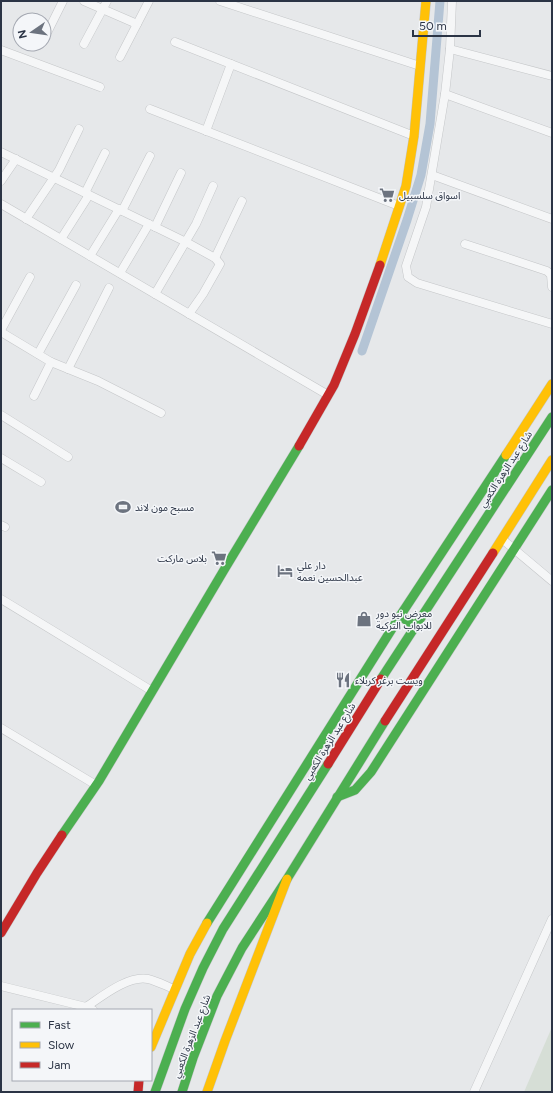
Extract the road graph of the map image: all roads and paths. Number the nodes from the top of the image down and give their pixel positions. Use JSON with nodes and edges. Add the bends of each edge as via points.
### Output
{"nodes":[{"id":1,"x":63,"y":1,"type":"edge"},
{"id":2,"x":84,"y":1,"type":"edge"},
{"id":3,"x":106,"y":1,"type":"edge"},
{"id":4,"x":149,"y":1,"type":"edge"},
{"id":5,"x":220,"y":1,"type":"edge"},
{"id":6,"x":426,"y":1,"type":"edge"},
{"id":7,"x":452,"y":1,"type":"edge"},
{"id":8,"x":102,"y":9,"type":"junction"},
{"id":9,"x":52,"y":23,"type":"edge"},
{"id":10,"x":137,"y":24,"type":"junction"},
{"id":11,"x":175,"y":42,"type":"dead end"},
{"id":12,"x":84,"y":44,"type":"dead end"},
{"id":13,"x":450,"y":49,"type":"junction"},
{"id":14,"x":1,"y":50,"type":"edge"},
{"id":15,"x":120,"y":57,"type":"dead end"},
{"id":16,"x":231,"y":64,"type":"junction"},
{"id":17,"x":420,"y":66,"type":"junction"},
{"id":18,"x":552,"y":76,"type":"edge"},
{"id":19,"x":100,"y":87,"type":"dead end"},
{"id":20,"x":445,"y":94,"type":"junction"},
{"id":21,"x":150,"y":109,"type":"dead end"},
{"id":22,"x":79,"y":129,"type":"dead end"},
{"id":23,"x":206,"y":131,"type":"junction"},
{"id":24,"x":552,"y":133,"type":"edge"},
{"id":25,"x":414,"y":136,"type":"junction"},
{"id":26,"x":1,"y":152,"type":"edge"},
{"id":27,"x":105,"y":153,"type":"dead end"},
{"id":28,"x":150,"y":156,"type":"dead end"},
{"id":29,"x":16,"y":160,"type":"junction"},
{"id":30,"x":181,"y":173,"type":"dead end"},
{"id":31,"x":432,"y":175,"type":"junction"},
{"id":32,"x":53,"y":177,"type":"junction"},
{"id":33,"x":1,"y":182,"type":"edge"},
{"id":34,"x":213,"y":186,"type":"dead end"},
{"id":35,"x":87,"y":194,"type":"junction"},
{"id":36,"x":242,"y":201,"type":"dead end"},
{"id":37,"x":1,"y":204,"type":"edge"},
{"id":38,"x":399,"y":206,"type":"junction"},
{"id":39,"x":120,"y":210,"type":"junction"},
{"id":40,"x":552,"y":218,"type":"edge"},
{"id":41,"x":26,"y":219,"type":"junction"},
{"id":42,"x":152,"y":225,"type":"junction"},
{"id":43,"x":61,"y":239,"type":"junction"},
{"id":44,"x":186,"y":242,"type":"junction"},
{"id":45,"x":465,"y":244,"type":"dead end"},
{"id":46,"x":90,"y":256,"type":"junction"},
{"id":47,"x":215,"y":258,"type":"junction"},
{"id":48,"x":120,"y":273,"type":"junction"},
{"id":49,"x":30,"y":277,"type":"dead end"},
{"id":50,"x":76,"y":285,"type":"dead end"},
{"id":51,"x":552,"y":287,"type":"edge"},
{"id":52,"x":109,"y":288,"type":"dead end"},
{"id":53,"x":155,"y":294,"type":"junction"},
{"id":54,"x":189,"y":314,"type":"junction"},
{"id":55,"x":552,"y":324,"type":"edge"},
{"id":56,"x":1,"y":331,"type":"edge"},
{"id":57,"x":38,"y":354,"type":"junction"},
{"id":58,"x":51,"y":362,"type":"junction"},
{"id":59,"x":68,"y":369,"type":"junction"},
{"id":60,"x":552,"y":384,"type":"edge"},
{"id":61,"x":328,"y":395,"type":"junction"},
{"id":62,"x":34,"y":396,"type":"dead end"},
{"id":63,"x":161,"y":413,"type":"dead end"},
{"id":64,"x":1,"y":415,"type":"edge"},
{"id":65,"x":551,"y":419,"type":"edge"},
{"id":66,"x":68,"y":457,"type":"dead end"},
{"id":67,"x":1,"y":458,"type":"edge"},
{"id":68,"x":552,"y":460,"type":"edge"},
{"id":69,"x":41,"y":482,"type":"dead end"},
{"id":70,"x":552,"y":490,"type":"edge"},
{"id":71,"x":502,"y":539,"type":"junction"},
{"id":72,"x":514,"y":549,"type":"junction"},
{"id":73,"x":552,"y":581,"type":"edge"},
{"id":74,"x":1,"y":599,"type":"edge"},
{"id":75,"x":400,"y":616,"type":"junction"},
{"id":76,"x":415,"y":626,"type":"junction"},
{"id":77,"x":152,"y":691,"type":"junction"},
{"id":78,"x":1,"y":728,"type":"edge"},
{"id":79,"x":96,"y":785,"type":"junction"},
{"id":80,"x":337,"y":797,"type":"junction"},
{"id":81,"x":287,"y":880,"type":"junction"},
{"id":82,"x":552,"y":919,"type":"edge"},
{"id":83,"x":1,"y":933,"type":"edge"},
{"id":84,"x":1,"y":986,"type":"edge"},
{"id":85,"x":174,"y":989,"type":"junction"},
{"id":86,"x":90,"y":1008,"type":"edge"},
{"id":87,"x":154,"y":1033,"type":"edge"},
{"id":88,"x":139,"y":1081,"type":"edge"},
{"id":89,"x":138,"y":1092,"type":"edge"},
{"id":90,"x":155,"y":1092,"type":"edge"},
{"id":91,"x":182,"y":1092,"type":"edge"},
{"id":92,"x":207,"y":1092,"type":"edge"},
{"id":93,"x":474,"y":1092,"type":"edge"}],
"edges":[{"from":1,"to":9,"type":"street"},
{"from":2,"to":8,"type":"street"},
{"from":3,"to":8,"type":"street"},
{"from":4,"to":10,"type":"street"},
{"from":5,"to":17,"type":"street"},
{"from":6,"to":17,"type":"main road"},
{"from":7,"to":13,"type":"street"},
{"from":8,"to":10,"type":"street"},
{"from":8,"to":12,"type":"street"},
{"from":10,"to":15,"type":"street"},
{"from":11,"to":16,"type":"street"},
{"from":13,"to":18,"type":"street"},
{"from":13,"to":20,"type":"street"},
{"from":14,"to":19,"type":"street"},
{"from":16,"to":23,"type":"street"},
{"from":16,"to":25,"type":"street"},
{"from":17,"to":25,"type":"main road"},
{"from":20,"to":24,"type":"street"},
{"from":20,"to":31,"type":"street"},
{"from":21,"to":23,"type":"street"},
{"from":22,"to":32,"type":"street"},
{"from":23,"to":38,"type":"street"},
{"from":25,"to":38,"type":"main road","via":[[406,186]]},
{"from":26,"to":29,"type":"street"},
{"from":27,"to":35,"type":"street"},
{"from":28,"to":39,"type":"street"},
{"from":29,"to":32,"type":"street"},
{"from":29,"to":33,"type":"street"},
{"from":30,"to":42,"type":"street"},
{"from":31,"to":40,"type":"street"},
{"from":31,"to":55,"type":"street","via":[[426,207],[406,266],[408,277],[417,283]]},
{"from":32,"to":35,"type":"street"},
{"from":32,"to":41,"type":"street"},
{"from":34,"to":44,"type":"street"},
{"from":35,"to":39,"type":"street"},
{"from":35,"to":43,"type":"street"},
{"from":36,"to":47,"type":"street"},
{"from":37,"to":41,"type":"street"},
{"from":38,"to":61,"type":"main road","via":[[355,334]]},
{"from":39,"to":42,"type":"street"},
{"from":39,"to":46,"type":"street"},
{"from":41,"to":43,"type":"street"},
{"from":42,"to":44,"type":"street"},
{"from":42,"to":48,"type":"street"},
{"from":43,"to":46,"type":"street"},
{"from":44,"to":47,"type":"street"},
{"from":44,"to":53,"type":"street"},
{"from":45,"to":51,"type":"street","via":[[547,271],[551,275]]},
{"from":46,"to":48,"type":"street"},
{"from":47,"to":54,"type":"street","via":[[220,264]]},
{"from":48,"to":53,"type":"street"},
{"from":49,"to":56,"type":"street"},
{"from":50,"to":57,"type":"street"},
{"from":52,"to":59,"type":"street"},
{"from":53,"to":54,"type":"street"},
{"from":54,"to":61,"type":"street"},
{"from":56,"to":57,"type":"street"},
{"from":57,"to":58,"type":"street"},
{"from":58,"to":59,"type":"street"},
{"from":58,"to":62,"type":"street"},
{"from":59,"to":63,"type":"street"},
{"from":60,"to":75,"type":"main road"},
{"from":61,"to":77,"type":"main road"},
{"from":64,"to":66,"type":"street"},
{"from":65,"to":76,"type":"main road","name":"شارع عبد الزهرة الكعبي"},
{"from":67,"to":69,"type":"street"},
{"from":68,"to":71,"type":"main road","name":"شارع عبد الزهرة الكعبي"},
{"from":70,"to":72,"type":"main road"},
{"from":71,"to":72,"type":"street"},
{"from":71,"to":80,"type":"main road","name":"شارع عبد الزهرة الكعبي"},
{"from":72,"to":73,"type":"street"},
{"from":72,"to":80,"type":"main road","via":[[371,772],[355,790]]},
{"from":74,"to":77,"type":"street"},
{"from":75,"to":76,"type":"main road"},
{"from":75,"to":85,"type":"main road","via":[[210,916]]},
{"from":76,"to":90,"type":"main road","name":"شارع عبد الزهرة الكعبي","via":[[223,929],[185,1007]]},
{"from":77,"to":79,"type":"main road"},
{"from":78,"to":79,"type":"street"},
{"from":79,"to":83,"type":"main road","via":[[37,872]]},
{"from":80,"to":81,"type":"main road","name":"شارع عبد الزهرة الكعبي"},
{"from":81,"to":91,"type":"main road","name":"شارع عبد الزهرة الكعبي","via":[[242,948],[226,978],[203,1030]]},
{"from":81,"to":92,"type":"main road"},
{"from":82,"to":93,"type":"street"},
{"from":84,"to":86,"type":"street"},
{"from":85,"to":86,"type":"street","via":[[146,979],[138,979],[120,986]]},
{"from":85,"to":87,"type":"main road"},
{"from":88,"to":89,"type":"main road"}]}
